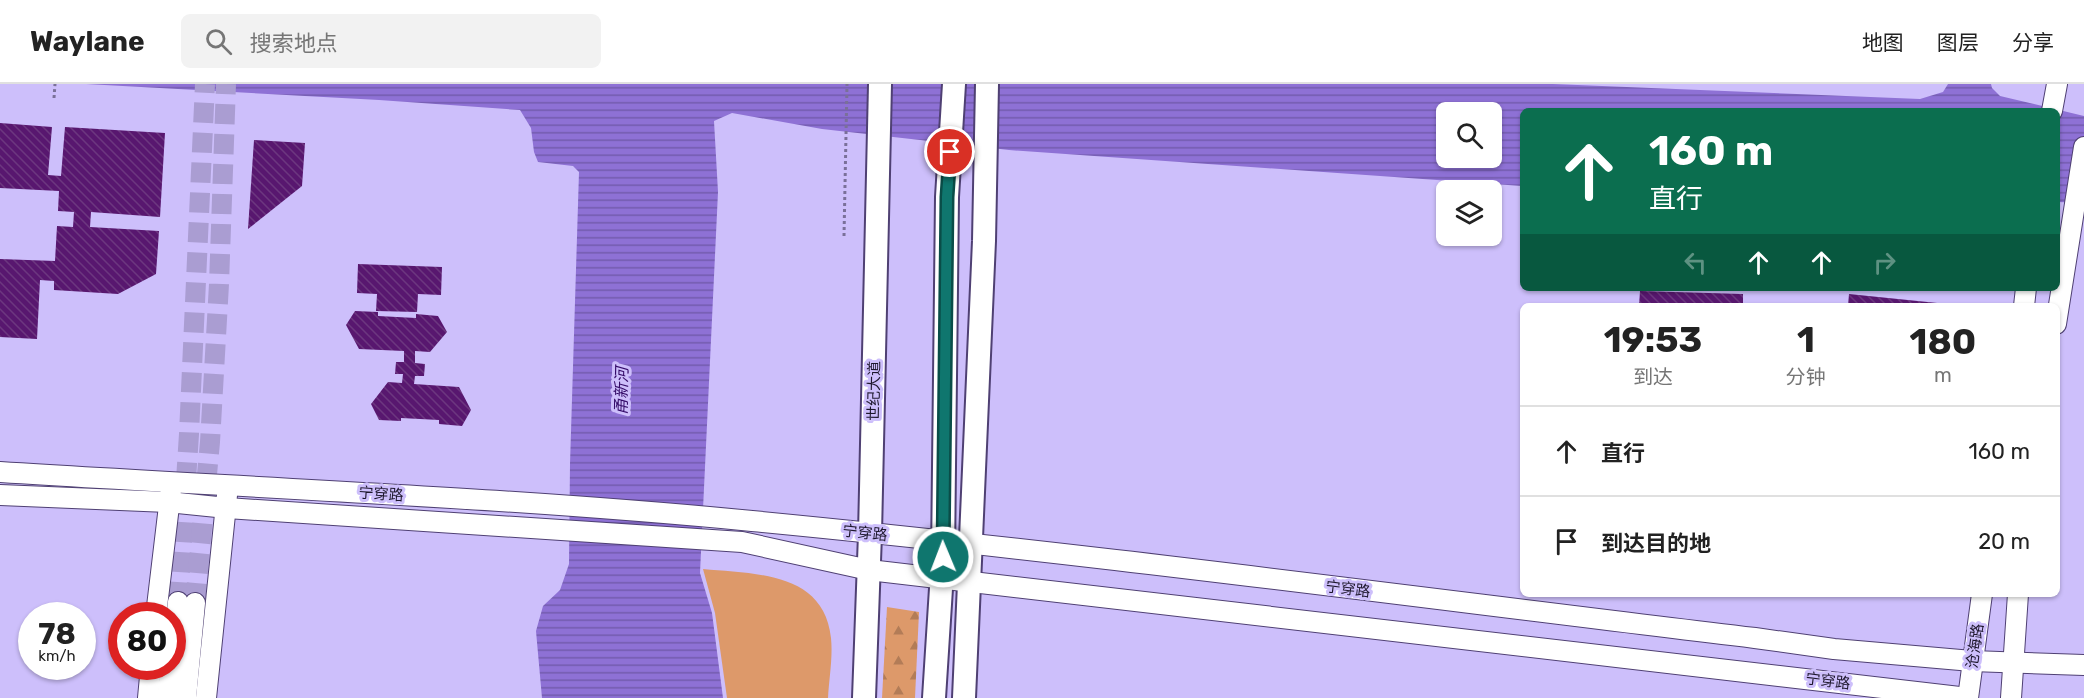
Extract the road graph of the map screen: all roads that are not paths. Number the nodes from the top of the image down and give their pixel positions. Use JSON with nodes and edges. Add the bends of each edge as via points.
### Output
{"nodes":[{"id":1,"x":880,"y":84,"type":"edge"},
{"id":2,"x":954,"y":84,"type":"edge"},
{"id":3,"x":987,"y":84,"type":"edge"},
{"id":4,"x":2057,"y":84,"type":"edge"},
{"id":5,"x":2053,"y":108,"type":"edge"},
{"id":6,"x":2084,"y":147,"type":"edge"},
{"id":7,"x":2059,"y":303,"type":"edge"},
{"id":8,"x":0,"y":472,"type":"edge"},
{"id":9,"x":227,"y":484,"type":"junction"},
{"id":10,"x":170,"y":493,"type":"junction"},
{"id":11,"x":0,"y":495,"type":"edge"},
{"id":12,"x":227,"y":508,"type":"junction"},
{"id":13,"x":870,"y":534,"type":"junction"},
{"id":14,"x":942,"y":542,"type":"junction"},
{"id":15,"x":970,"y":544,"type":"junction"},
{"id":16,"x":869,"y":570,"type":"junction"},
{"id":17,"x":942,"y":579,"type":"junction"},
{"id":18,"x":968,"y":582,"type":"junction"},
{"id":19,"x":1982,"y":597,"type":"edge"},
{"id":20,"x":2018,"y":597,"type":"edge"},
{"id":21,"x":157,"y":602,"type":"edge"},
{"id":22,"x":186,"y":605,"type":"tunnel mouth"},
{"id":23,"x":1972,"y":661,"type":"junction"},
{"id":24,"x":2013,"y":662,"type":"junction"},
{"id":25,"x":2084,"y":665,"type":"edge"},
{"id":26,"x":150,"y":680,"type":"edge"},
{"id":27,"x":169,"y":680,"type":"edge"},
{"id":28,"x":148,"y":698,"type":"edge"},
{"id":29,"x":167,"y":698,"type":"edge"},
{"id":30,"x":186,"y":698,"type":"edge"},
{"id":31,"x":206,"y":698,"type":"edge"},
{"id":32,"x":864,"y":698,"type":"edge"},
{"id":33,"x":934,"y":698,"type":"edge"},
{"id":34,"x":964,"y":698,"type":"edge"},
{"id":35,"x":1968,"y":698,"type":"edge"},
{"id":36,"x":2011,"y":698,"type":"edge"}],
"edges":[{"from":1,"to":13,"type":"highway","name":"世纪大道"},
{"from":2,"to":14,"type":"highway","via":[[947,197]]},
{"from":3,"to":15,"type":"highway"},
{"from":4,"to":5,"type":"main road"},
{"from":6,"to":7,"type":"main road"},
{"from":8,"to":10,"type":"main road","name":"宁穿路"},
{"from":9,"to":10,"type":"main road","name":"宁穿路"},
{"from":9,"to":12,"type":"main road"},
{"from":9,"to":13,"type":"main road","name":"宁穿路","via":[[517,502]]},
{"from":10,"to":11,"type":"main road","name":"宁穿路"},
{"from":10,"to":12,"type":"main road","name":"宁穿路"},
{"from":10,"to":21,"type":"main road"},
{"from":12,"to":16,"type":"main road","name":"宁穿路","via":[[742,542]]},
{"from":12,"to":31,"type":"main road"},
{"from":13,"to":14,"type":"main road","name":"宁穿路"},
{"from":13,"to":16,"type":"highway","name":"世纪大道"},
{"from":14,"to":15,"type":"main road","name":"宁穿路"},
{"from":14,"to":17,"type":"highway"},
{"from":15,"to":18,"type":"highway"},
{"from":15,"to":23,"type":"main road","name":"宁穿路","via":[[1834,649]]},
{"from":16,"to":17,"type":"main road","name":"宁穿路"},
{"from":16,"to":32,"type":"highway","name":"世纪大道"},
{"from":17,"to":18,"type":"main road","name":"宁穿路"},
{"from":17,"to":33,"type":"highway"},
{"from":18,"to":34,"type":"highway"},
{"from":18,"to":35,"type":"main road","name":"宁穿路"},
{"from":19,"to":23,"type":"main road","name":"沧海路"},
{"from":20,"to":24,"type":"main road"},
{"from":22,"to":30,"type":"main road","via":[[187,602]]},
{"from":23,"to":24,"type":"main road"},
{"from":23,"to":35,"type":"main road","name":"沧海路"},
{"from":24,"to":25,"type":"main road"},
{"from":24,"to":36,"type":"main road"},
{"from":26,"to":28,"type":"main road"},
{"from":27,"to":29,"type":"main road"}]}
